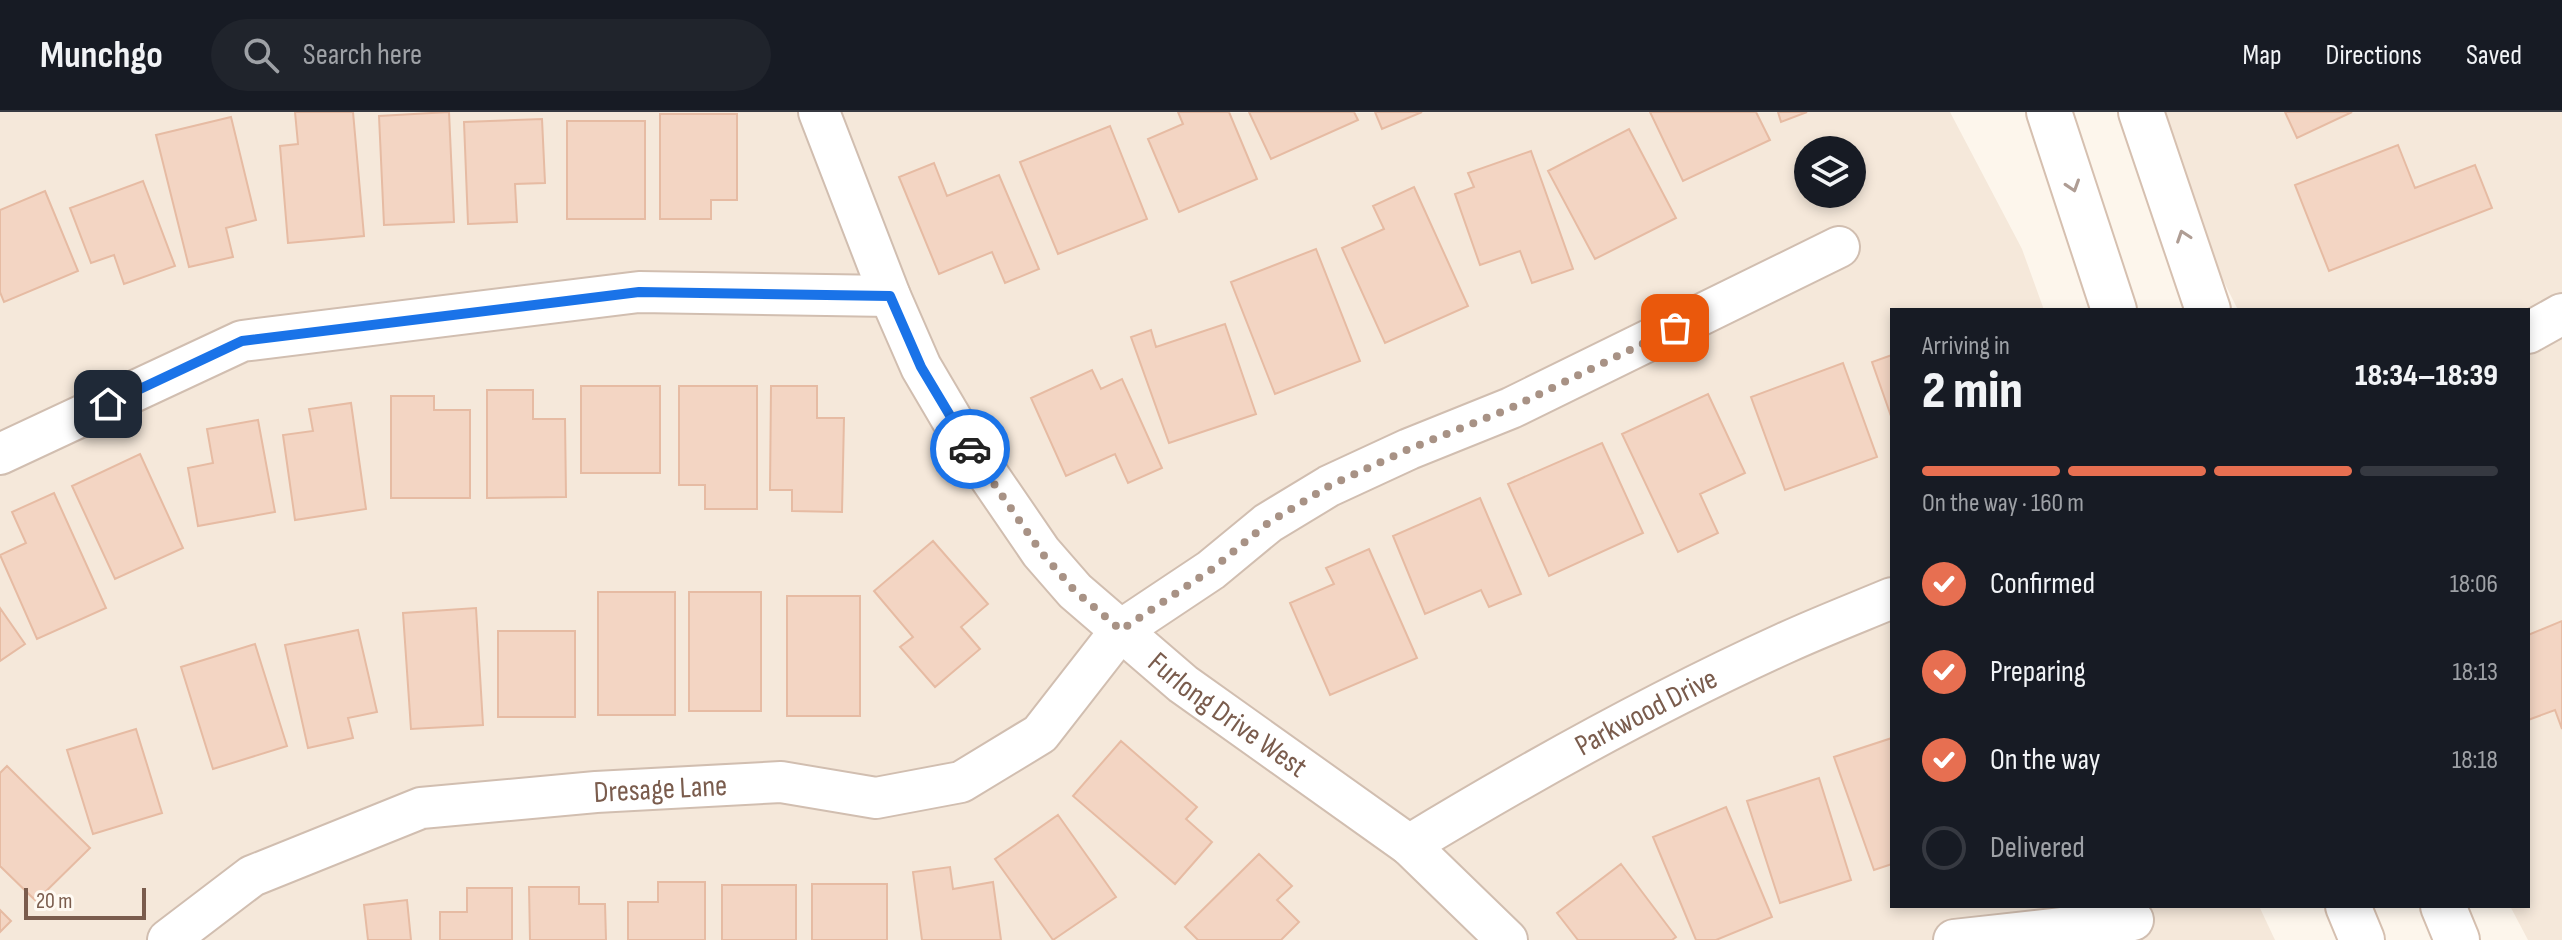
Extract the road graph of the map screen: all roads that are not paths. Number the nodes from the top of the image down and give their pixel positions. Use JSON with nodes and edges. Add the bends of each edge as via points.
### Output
{"nodes":[{"id":1,"x":819,"y":112,"type":"edge"},
{"id":2,"x":2049,"y":112,"type":"edge"},
{"id":3,"x":2141,"y":112,"type":"edge"},
{"id":4,"x":1839,"y":247,"type":"dead end"},
{"id":5,"x":890,"y":296,"type":"junction"},
{"id":6,"x":2113,"y":308,"type":"edge"},
{"id":7,"x":2207,"y":308,"type":"edge"},
{"id":8,"x":2562,"y":314,"type":"edge"},
{"id":9,"x":2530,"y":332,"type":"edge"},
{"id":10,"x":0,"y":454,"type":"edge"},
{"id":11,"x":1890,"y":599,"type":"edge"},
{"id":12,"x":1121,"y":630,"type":"junction"},
{"id":13,"x":1409,"y":845,"type":"junction"},
{"id":14,"x":2349,"y":908,"type":"edge"},
{"id":15,"x":2444,"y":908,"type":"edge"},
{"id":16,"x":2133,"y":920,"type":"dead end"},
{"id":17,"x":168,"y":940,"type":"edge"},
{"id":18,"x":1507,"y":940,"type":"edge"},
{"id":19,"x":1954,"y":940,"type":"edge"},
{"id":20,"x":2362,"y":940,"type":"edge"},
{"id":21,"x":2457,"y":940,"type":"edge"}],
"edges":[{"from":1,"to":5,"type":"street","name":"Furlong Drive West"},
{"from":2,"to":6,"type":"main road","one_way":true},
{"from":7,"to":3,"type":"main road","one_way":true},
{"from":4,"to":12,"type":"street","name":"Dresage Lane","via":[[1511,408],[1329,486],[1268,523],[1211,570]]},
{"from":5,"to":10,"type":"street","via":[[639,292],[242,341]]},
{"from":5,"to":12,"type":"street","name":"Furlong Drive West","via":[[921,367],[1032,539],[1075,591]]},
{"from":8,"to":9,"type":"street"},
{"from":11,"to":13,"type":"street","name":"Parkwood Drive","via":[[1660,704],[1507,785]]},
{"from":12,"to":13,"type":"street","name":"Furlong Drive West","via":[[1183,684]]},
{"from":12,"to":17,"type":"street","name":"Dresage Lane","via":[[1040,734],[961,782],[876,798],[781,782],[421,808],[252,876]]},
{"from":13,"to":18,"type":"street","name":"Furlong Drive West"},
{"from":14,"to":20,"type":"main road"},
{"from":15,"to":21,"type":"main road"},
{"from":16,"to":19,"type":"street"}]}
